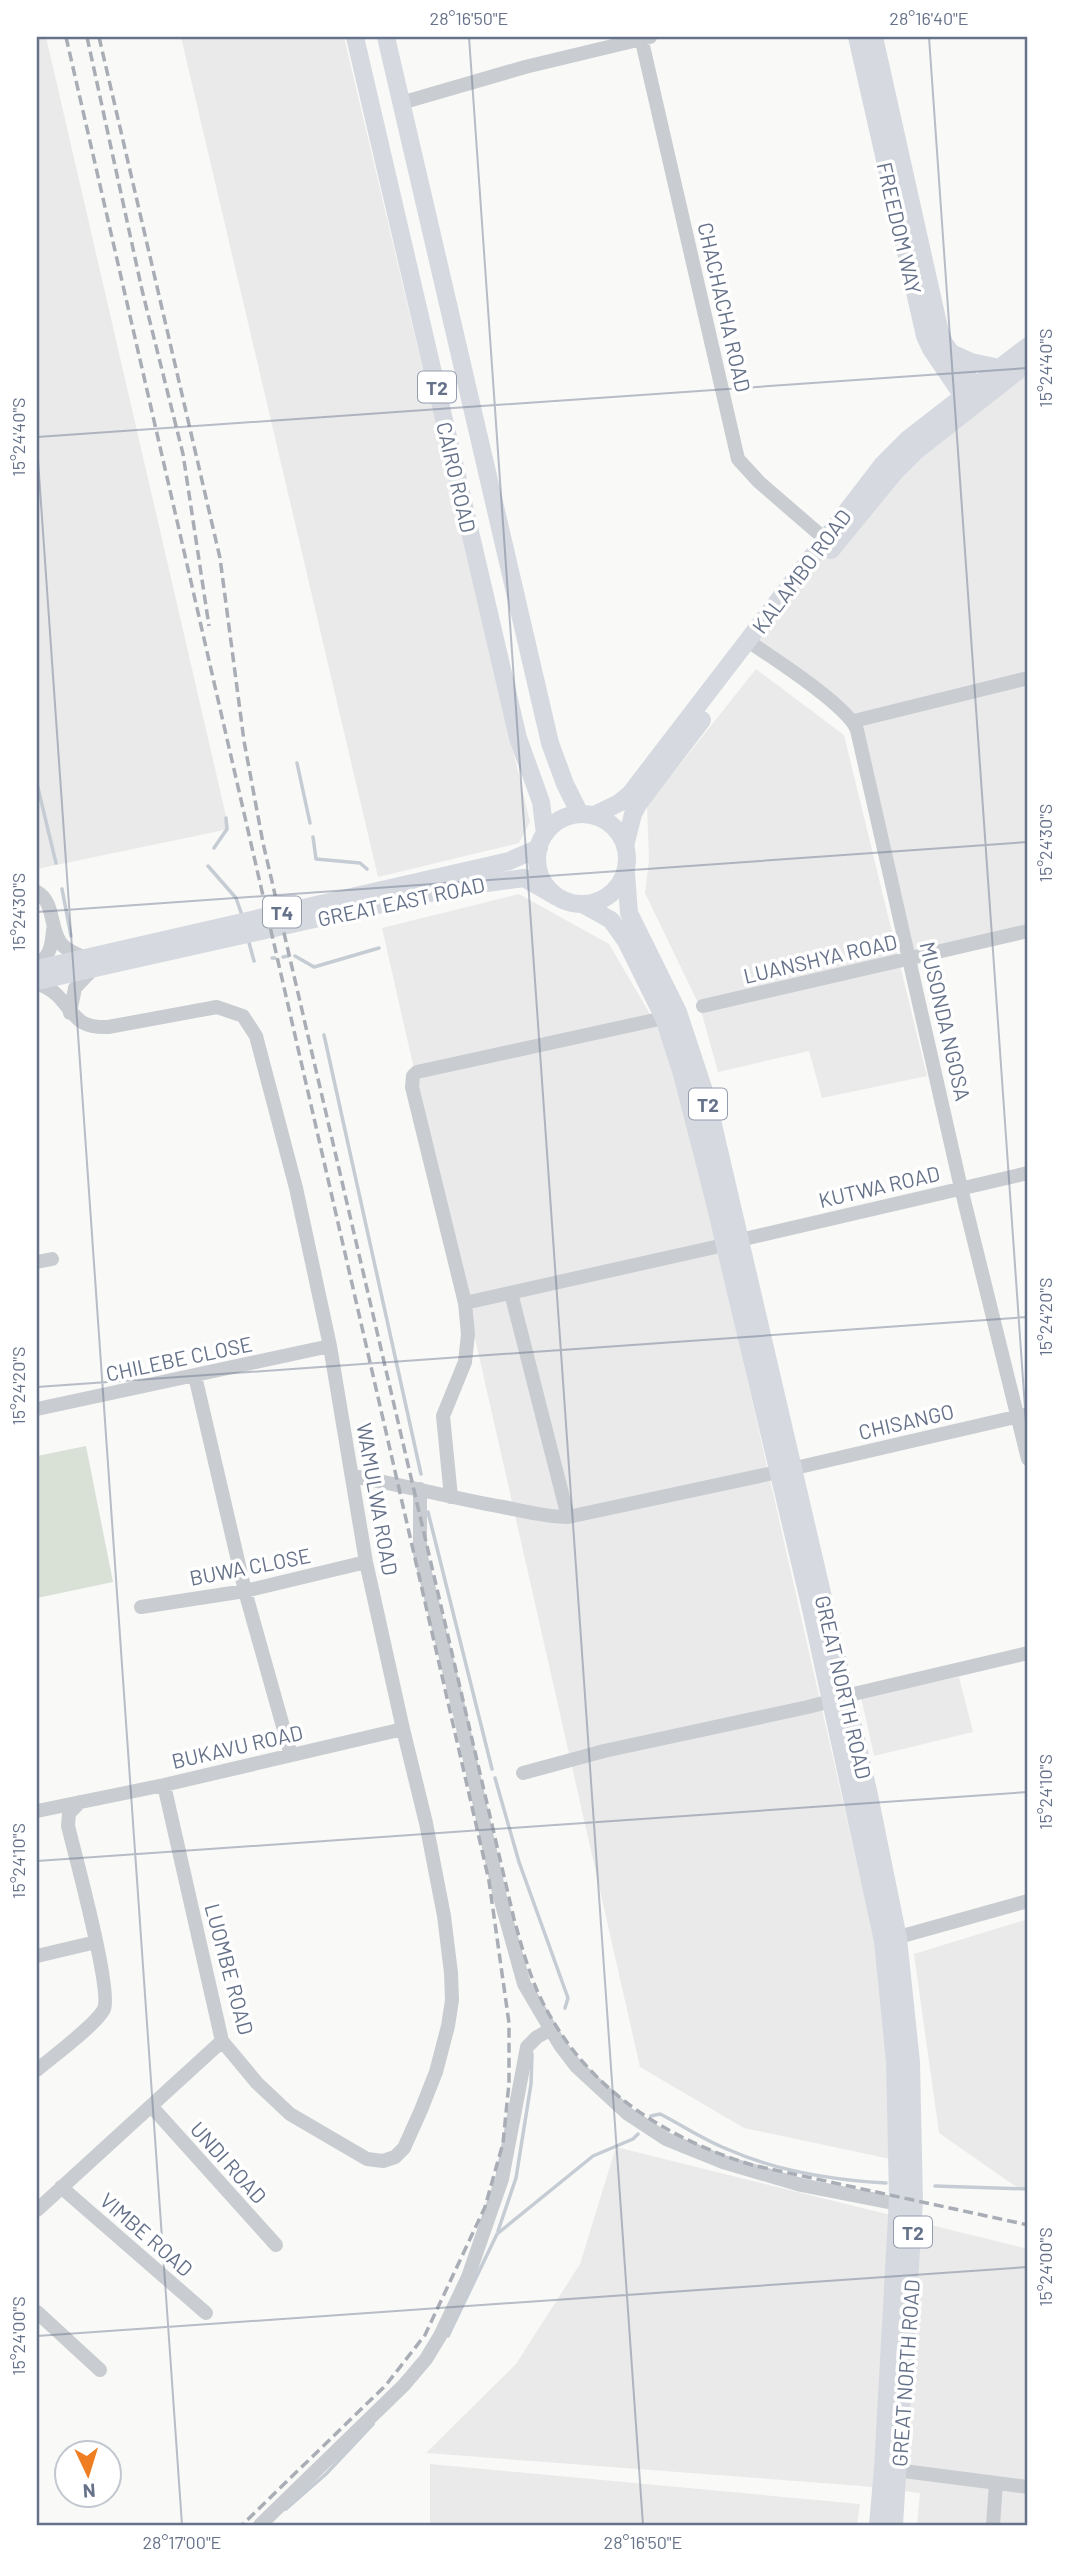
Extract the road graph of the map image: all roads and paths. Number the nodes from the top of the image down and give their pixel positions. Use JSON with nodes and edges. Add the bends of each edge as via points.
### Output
{"nodes":[{"id":1,"x":355,"y":37,"type":"edge"},
{"id":2,"x":386,"y":37,"type":"edge"},
{"id":3,"x":645,"y":37,"type":"edge"},
{"id":4,"x":857,"y":37,"type":"edge"},
{"id":5,"x":874,"y":37,"type":"edge"},
{"id":6,"x":401,"y":103,"type":"junction"},
{"id":7,"x":430,"y":225,"type":"junction"},
{"id":8,"x":400,"y":232,"type":"junction"},
{"id":9,"x":436,"y":252,"type":"junction"},
{"id":10,"x":407,"y":259,"type":"junction"},
{"id":11,"x":1028,"y":346,"type":"edge"},
{"id":12,"x":951,"y":353,"type":"junction"},
{"id":13,"x":1028,"y":363,"type":"edge"},
{"id":14,"x":1000,"y":368,"type":"junction"},
{"id":15,"x":973,"y":397,"type":"junction"},
{"id":16,"x":830,"y":543,"type":"junction"},
{"id":17,"x":504,"y":547,"type":"junction"},
{"id":18,"x":475,"y":554,"type":"junction"},
{"id":19,"x":511,"y":574,"type":"junction"},
{"id":20,"x":481,"y":581,"type":"junction"},
{"id":21,"x":753,"y":644,"type":"junction"},
{"id":22,"x":1028,"y":678,"type":"edge"},
{"id":23,"x":854,"y":721,"type":"junction"},
{"id":24,"x":587,"y":814,"type":"junction"},
{"id":25,"x":542,"y":841,"type":"junction"},
{"id":26,"x":625,"y":846,"type":"junction"},
{"id":27,"x":626,"y":873,"type":"junction"},
{"id":28,"x":455,"y":880,"type":"junction"},
{"id":29,"x":37,"y":892,"type":"edge"},
{"id":30,"x":558,"y":897,"type":"junction"},
{"id":31,"x":584,"y":905,"type":"junction"},
{"id":32,"x":54,"y":928,"type":"junction"},
{"id":33,"x":1028,"y":931,"type":"edge"},
{"id":34,"x":910,"y":959,"type":"junction"},
{"id":35,"x":88,"y":963,"type":"junction"},
{"id":36,"x":37,"y":967,"type":"edge"},
{"id":37,"x":37,"y":982,"type":"edge"},
{"id":38,"x":703,"y":1006,"type":"dead end"},
{"id":39,"x":70,"y":1013,"type":"junction"},
{"id":40,"x":664,"y":1018,"type":"junction"},
{"id":41,"x":1028,"y":1172,"type":"edge"},
{"id":42,"x":961,"y":1188,"type":"junction"},
{"id":43,"x":732,"y":1242,"type":"junction"},
{"id":44,"x":52,"y":1259,"type":"dead end"},
{"id":45,"x":37,"y":1262,"type":"edge"},
{"id":46,"x":511,"y":1293,"type":"junction"},
{"id":47,"x":465,"y":1303,"type":"junction"},
{"id":48,"x":330,"y":1346,"type":"junction"},
{"id":49,"x":195,"y":1376,"type":"junction"},
{"id":50,"x":37,"y":1409,"type":"edge"},
{"id":51,"x":1023,"y":1415,"type":"edge"},
{"id":52,"x":1028,"y":1459,"type":"edge"},
{"id":53,"x":785,"y":1470,"type":"junction"},
{"id":54,"x":352,"y":1476,"type":"junction"},
{"id":55,"x":420,"y":1489,"type":"junction"},
{"id":56,"x":451,"y":1497,"type":"junction"},
{"id":57,"x":568,"y":1517,"type":"junction"},
{"id":58,"x":366,"y":1562,"type":"junction"},
{"id":59,"x":245,"y":1591,"type":"junction"},
{"id":60,"x":141,"y":1607,"type":"dead end"},
{"id":61,"x":1028,"y":1653,"type":"edge"},
{"id":62,"x":838,"y":1698,"type":"junction"},
{"id":63,"x":403,"y":1729,"type":"junction"},
{"id":64,"x":291,"y":1755,"type":"junction"},
{"id":65,"x":523,"y":1773,"type":"dead end"},
{"id":66,"x":164,"y":1785,"type":"junction"},
{"id":67,"x":80,"y":1802,"type":"junction"},
{"id":68,"x":37,"y":1811,"type":"edge"},
{"id":69,"x":1028,"y":1901,"type":"edge"},
{"id":70,"x":891,"y":1940,"type":"junction"},
{"id":71,"x":96,"y":1942,"type":"junction"},
{"id":72,"x":37,"y":1956,"type":"edge"},
{"id":73,"x":551,"y":2029,"type":"junction"},
{"id":74,"x":222,"y":2041,"type":"junction"},
{"id":75,"x":37,"y":2070,"type":"edge"},
{"id":76,"x":152,"y":2107,"type":"junction"},
{"id":77,"x":390,"y":2160,"type":"joint"},
{"id":78,"x":61,"y":2187,"type":"junction"},
{"id":79,"x":898,"y":2204,"type":"junction"},
{"id":80,"x":37,"y":2210,"type":"edge"},
{"id":81,"x":276,"y":2245,"type":"dead end"},
{"id":82,"x":37,"y":2312,"type":"edge"},
{"id":83,"x":206,"y":2313,"type":"dead end"},
{"id":84,"x":100,"y":2370,"type":"dead end"},
{"id":85,"x":891,"y":2469,"type":"junction"},
{"id":86,"x":996,"y":2483,"type":"junction"},
{"id":87,"x":1028,"y":2487,"type":"edge"},
{"id":88,"x":260,"y":2525,"type":"edge"},
{"id":89,"x":878,"y":2525,"type":"edge"},
{"id":90,"x":894,"y":2525,"type":"edge"},
{"id":91,"x":993,"y":2525,"type":"edge"}],
"edges":[{"from":1,"to":8,"type":"main road","name":"CAIRO ROAD","number":"T2"},
{"from":2,"to":6,"type":"main road","name":"CAIRO ROAD","number":"T2"},
{"from":3,"to":6,"type":"street"},
{"from":3,"to":16,"type":"street","name":"CHACHACHA ROAD","via":[[738,459]]},
{"from":4,"to":15,"type":"main road","name":"FREEDOM WAY","via":[[925,336]]},
{"from":5,"to":12,"type":"main road","name":"FREEDOM WAY","via":[[939,328]]},
{"from":6,"to":7,"type":"main road","name":"CAIRO ROAD","number":"T2"},
{"from":7,"to":8,"type":"main road","via":[[416,236]]},
{"from":7,"to":9,"type":"main road","name":"CAIRO ROAD","number":"T2"},
{"from":8,"to":10,"type":"main road","name":"CAIRO ROAD","number":"T2"},
{"from":9,"to":10,"type":"main road","via":[[419,248]]},
{"from":9,"to":17,"type":"main road","name":"CAIRO ROAD","number":"T2"},
{"from":10,"to":18,"type":"main road","name":"CAIRO ROAD","number":"T2"},
{"from":11,"to":14,"type":"main road","name":"KALAMBO ROAD"},
{"from":12,"to":14,"type":"main road"},
{"from":12,"to":15,"type":"main road","name":"FREEDOM WAY"},
{"from":13,"to":15,"type":"main road","name":"KALAMBO ROAD"},
{"from":14,"to":15,"type":"main road","name":"KALAMBO ROAD"},
{"from":15,"to":16,"type":"main road","name":"KALAMBO ROAD"},
{"from":16,"to":21,"type":"main road","name":"KALAMBO ROAD"},
{"from":17,"to":18,"type":"main road","via":[[490,558]]},
{"from":17,"to":19,"type":"main road","name":"CAIRO ROAD","number":"T2"},
{"from":18,"to":20,"type":"main road","name":"CAIRO ROAD","number":"T2"},
{"from":19,"to":20,"type":"main road","via":[[493,570]]},
{"from":19,"to":24,"type":"main road","name":"CAIRO ROAD","number":"T2","via":[[550,743],[565,784]]},
{"from":20,"to":25,"type":"main road","name":"CAIRO ROAD","number":"T2","via":[[518,738],[541,802]]},
{"from":21,"to":23,"type":"street"},
{"from":21,"to":24,"type":"main road","name":"KALAMBO ROAD","via":[[629,794],[619,803]]},
{"from":21,"to":26,"type":"main road","name":"KALAMBO ROAD","via":[[639,803]]},
{"from":22,"to":23,"type":"street"},
{"from":23,"to":34,"type":"street","name":"MUSONDA NGOSA"},
{"from":24,"to":25,"type":"main road","via":[[560,820]]},
{"from":24,"to":26,"type":"main road","via":[[608,822]]},
{"from":25,"to":28,"type":"main road","name":"GREAT EAST ROAD","number":"T4","via":[[515,859]]},
{"from":25,"to":30,"type":"main road","via":[[537,862],[540,875]]},
{"from":26,"to":27,"type":"main road"},
{"from":27,"to":31,"type":"main road","via":[[610,895]]},
{"from":27,"to":43,"type":"main road","name":"GREAT NORTH ROAD","number":"T2","via":[[629,914],[670,993],[697,1064]]},
{"from":28,"to":30,"type":"main road","name":"GREAT EAST ROAD","number":"T4","via":[[524,878]]},
{"from":28,"to":35,"type":"main road","name":"GREAT EAST ROAD","number":"T4"},
{"from":29,"to":32,"type":"street","via":[[47,901]]},
{"from":30,"to":31,"type":"main road"},
{"from":31,"to":40,"type":"main road","name":"GREAT NORTH ROAD","number":"T2","via":[[611,920],[626,941]]},
{"from":32,"to":35,"type":"street","via":[[63,945]]},
{"from":32,"to":36,"type":"street","via":[[52,947]]},
{"from":33,"to":34,"type":"street","name":"LUANSHYA ROAD"},
{"from":34,"to":38,"type":"street","name":"LUANSHYA ROAD"},
{"from":34,"to":42,"type":"street","name":"MUSONDA NGOSA"},
{"from":35,"to":36,"type":"main road","name":"GREAT EAST ROAD","number":"T4"},
{"from":35,"to":37,"type":"main road","name":"GREAT EAST ROAD","number":"T4"},
{"from":35,"to":39,"type":"street","via":[[75,988]]},
{"from":37,"to":39,"type":"street","name":"WAMULWA ROAD","via":[[55,993]]},
{"from":39,"to":48,"type":"street","name":"WAMULWA ROAD","via":[[86,1025],[99,1027],[217,1007],[243,1016],[256,1036]]},
{"from":40,"to":43,"type":"main road","name":"GREAT NORTH ROAD","number":"T2"},
{"from":40,"to":47,"type":"street","via":[[413,1076]]},
{"from":41,"to":42,"type":"street","name":"KUTWA ROAD"},
{"from":42,"to":43,"type":"street","name":"KUTWA ROAD"},
{"from":42,"to":51,"type":"street","name":"MUSONDA NGOSA"},
{"from":43,"to":46,"type":"street","name":"KUTWA ROAD"},
{"from":43,"to":53,"type":"main road","name":"GREAT NORTH ROAD","number":"T2"},
{"from":44,"to":45,"type":"street"},
{"from":46,"to":47,"type":"street","name":"KUTWA ROAD"},
{"from":46,"to":57,"type":"street"},
{"from":47,"to":56,"type":"street","via":[[468,1349],[443,1416]]},
{"from":48,"to":49,"type":"street","name":"CHILEBE CLOSE"},
{"from":48,"to":54,"type":"street","name":"WAMULWA ROAD"},
{"from":49,"to":50,"type":"street","name":"CHILEBE CLOSE"},
{"from":49,"to":59,"type":"street"},
{"from":51,"to":52,"type":"street","name":"MUSONDA NGOSA"},
{"from":51,"to":53,"type":"street","name":"CHISANGO"},
{"from":53,"to":57,"type":"street","name":"CHISANGO"},
{"from":53,"to":62,"type":"main road","name":"GREAT NORTH ROAD","number":"T2"},
{"from":53,"to":62,"type":"main road","name":"GREAT NORTH ROAD","number":"T2","via":[[831,1634]]},
{"from":54,"to":55,"type":"street","name":"CHISANGO"},
{"from":54,"to":58,"type":"street","name":"WAMULWA ROAD"},
{"from":55,"to":56,"type":"street","name":"CHISANGO"},
{"from":55,"to":73,"type":"street","via":[[420,1553],[500,1897],[524,1984]]},
{"from":56,"to":57,"type":"street","name":"CHISANGO"},
{"from":58,"to":59,"type":"street","name":"BUWA CLOSE"},
{"from":58,"to":63,"type":"street","name":"WAMULWA ROAD"},
{"from":59,"to":60,"type":"street","name":"BUWA CLOSE"},
{"from":59,"to":64,"type":"street"},
{"from":61,"to":62,"type":"street"},
{"from":62,"to":65,"type":"street"},
{"from":62,"to":70,"type":"main road","name":"GREAT NORTH ROAD","number":"T2"},
{"from":63,"to":64,"type":"street","name":"BUKAVU ROAD"},
{"from":63,"to":77,"type":"street","name":"WAMULWA ROAD","via":[[443,1906],[452,2000],[436,2072],[404,2148]]},
{"from":64,"to":66,"type":"street","name":"BUKAVU ROAD"},
{"from":66,"to":67,"type":"street","name":"BUKAVU ROAD"},
{"from":66,"to":74,"type":"street","name":"LUOMBE ROAD"},
{"from":67,"to":68,"type":"street","name":"BUKAVU ROAD"},
{"from":67,"to":71,"type":"street","via":[[69,1813],[68,1826]]},
{"from":69,"to":70,"type":"street"},
{"from":70,"to":79,"type":"main road","name":"GREAT NORTH ROAD","number":"T2"},
{"from":70,"to":85,"type":"main road","name":"GREAT NORTH ROAD","number":"T2","via":[[911,2062],[915,2178],[913,2257]]},
{"from":71,"to":72,"type":"street"},
{"from":71,"to":75,"type":"street","via":[[106,1997],[103,2010]]},
{"from":73,"to":79,"type":"street","via":[[576,2066],[628,2114],[666,2139],[801,2185]]},
{"from":73,"to":88,"type":"street","via":[[527,2047],[502,2179],[468,2277],[440,2336],[404,2385]]},
{"from":74,"to":76,"type":"street"},
{"from":74,"to":77,"type":"street","name":"LUOMBE ROAD","via":[[290,2114],[367,2159]]},
{"from":76,"to":78,"type":"street"},
{"from":76,"to":81,"type":"street","name":"UNDI ROAD"},
{"from":78,"to":80,"type":"street"},
{"from":78,"to":83,"type":"street","name":"VIMBE ROAD"},
{"from":79,"to":85,"type":"main road","name":"GREAT NORTH ROAD","number":"T2"},
{"from":82,"to":84,"type":"street"},
{"from":85,"to":86,"type":"street"},
{"from":85,"to":89,"type":"main road","name":"GREAT NORTH ROAD","number":"T2"},
{"from":85,"to":90,"type":"main road","name":"GREAT NORTH ROAD","number":"T2"},
{"from":86,"to":87,"type":"street"},
{"from":86,"to":91,"type":"street"}]}
